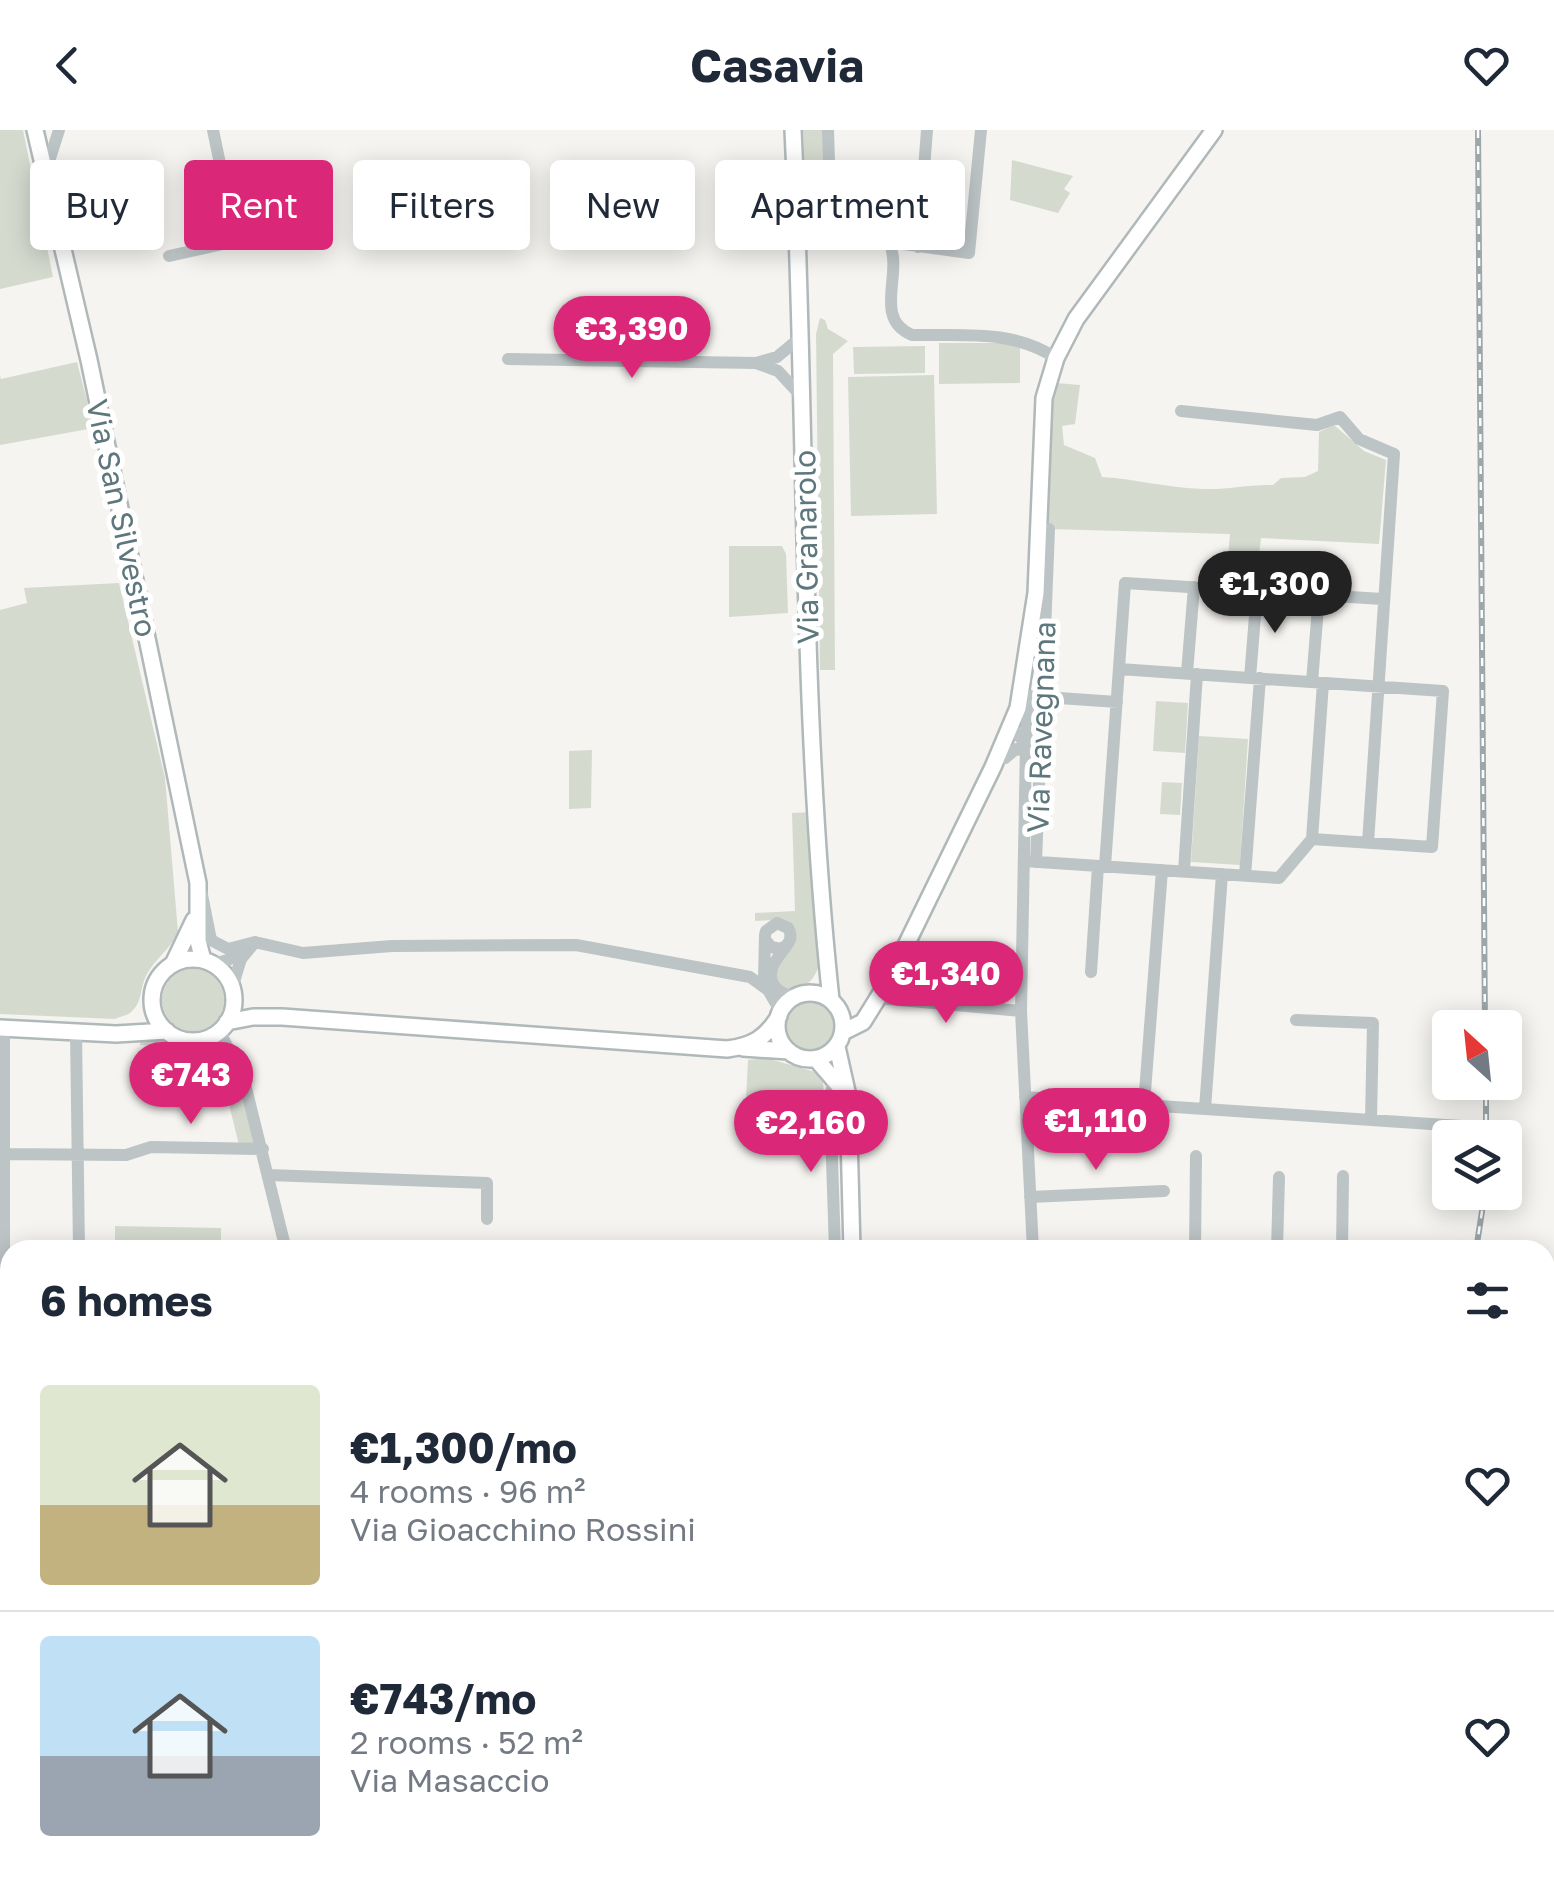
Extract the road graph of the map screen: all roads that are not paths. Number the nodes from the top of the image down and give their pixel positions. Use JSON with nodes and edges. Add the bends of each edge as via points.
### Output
{"nodes":[{"id":1,"x":36,"y":130,"type":"edge"},
{"id":2,"x":59,"y":130,"type":"edge"},
{"id":3,"x":213,"y":130,"type":"edge"},
{"id":4,"x":793,"y":130,"type":"edge"},
{"id":5,"x":828,"y":130,"type":"edge"},
{"id":6,"x":927,"y":130,"type":"edge"},
{"id":7,"x":980,"y":130,"type":"edge"},
{"id":8,"x":1214,"y":130,"type":"edge"},
{"id":9,"x":43,"y":160,"type":"edge"},
{"id":10,"x":50,"y":160,"type":"edge"},
{"id":11,"x":794,"y":160,"type":"edge"},
{"id":12,"x":829,"y":160,"type":"edge"},
{"id":13,"x":925,"y":160,"type":"edge"},
{"id":14,"x":64,"y":250,"type":"edge"},
{"id":15,"x":798,"y":250,"type":"edge"},
{"id":16,"x":893,"y":250,"type":"edge"},
{"id":17,"x":944,"y":250,"type":"edge"},
{"id":18,"x":169,"y":256,"type":"dead end"},
{"id":19,"x":802,"y":337,"type":"junction"},
{"id":20,"x":508,"y":358,"type":"dead end"},
{"id":21,"x":1056,"y":358,"type":"junction"},
{"id":22,"x":802,"y":362,"type":"junction"},
{"id":23,"x":777,"y":364,"type":"junction"},
{"id":24,"x":803,"y":398,"type":"junction"},
{"id":25,"x":1181,"y":411,"type":"dead end"},
{"id":26,"x":1050,"y":529,"type":"dead end"},
{"id":27,"x":1194,"y":587,"type":"junction"},
{"id":28,"x":1257,"y":592,"type":"junction"},
{"id":29,"x":1041,"y":593,"type":"junction"},
{"id":30,"x":1318,"y":596,"type":"junction"},
{"id":31,"x":1382,"y":599,"type":"junction"},
{"id":32,"x":1034,"y":612,"type":"junction"},
{"id":33,"x":1119,"y":669,"type":"junction"},
{"id":34,"x":1192,"y":674,"type":"junction"},
{"id":35,"x":1255,"y":678,"type":"junction"},
{"id":36,"x":1317,"y":682,"type":"junction"},
{"id":37,"x":1379,"y":686,"type":"junction"},
{"id":38,"x":1036,"y":698,"type":"junction"},
{"id":39,"x":1117,"y":702,"type":"junction"},
{"id":40,"x":1020,"y":739,"type":"junction"},
{"id":41,"x":978,"y":797,"type":"junction"},
{"id":42,"x":1312,"y":839,"type":"junction"},
{"id":43,"x":1368,"y":843,"type":"junction"},
{"id":44,"x":1030,"y":861,"type":"junction"},
{"id":45,"x":1102,"y":866,"type":"junction"},
{"id":46,"x":1162,"y":870,"type":"junction"},
{"id":47,"x":1184,"y":872,"type":"junction"},
{"id":48,"x":1222,"y":874,"type":"junction"},
{"id":49,"x":1245,"y":876,"type":"junction"},
{"id":50,"x":198,"y":884,"type":"junction"},
{"id":51,"x":198,"y":907,"type":"junction"},
{"id":52,"x":765,"y":939,"type":"junction"},
{"id":53,"x":256,"y":942,"type":"junction"},
{"id":54,"x":787,"y":945,"type":"junction"},
{"id":55,"x":208,"y":962,"type":"junction"},
{"id":56,"x":174,"y":964,"type":"junction"},
{"id":57,"x":827,"y":964,"type":"junction"},
{"id":58,"x":764,"y":966,"type":"junction"},
{"id":59,"x":1091,"y":972,"type":"dead end"},
{"id":60,"x":750,"y":977,"type":"junction"},
{"id":61,"x":768,"y":990,"type":"junction"},
{"id":62,"x":233,"y":993,"type":"junction"},
{"id":63,"x":802,"y":994,"type":"junction"},
{"id":64,"x":878,"y":998,"type":"junction"},
{"id":65,"x":152,"y":1003,"type":"junction"},
{"id":66,"x":834,"y":1003,"type":"junction"},
{"id":67,"x":1021,"y":1012,"type":"junction"},
{"id":68,"x":780,"y":1014,"type":"junction"},
{"id":69,"x":282,"y":1018,"type":"junction"},
{"id":70,"x":1296,"y":1020,"type":"dead end"},
{"id":71,"x":225,"y":1025,"type":"junction"},
{"id":72,"x":2,"y":1028,"type":"edge"},
{"id":73,"x":167,"y":1031,"type":"junction"},
{"id":74,"x":76,"y":1032,"type":"junction"},
{"id":75,"x":116,"y":1034,"type":"junction"},
{"id":76,"x":198,"y":1040,"type":"junction"},
{"id":77,"x":840,"y":1040,"type":"junction"},
{"id":78,"x":740,"y":1048,"type":"junction"},
{"id":79,"x":789,"y":1051,"type":"junction"},
{"id":80,"x":816,"y":1059,"type":"junction"},
{"id":81,"x":834,"y":1078,"type":"junction"},
{"id":82,"x":244,"y":1080,"type":"junction"},
{"id":83,"x":848,"y":1096,"type":"junction"},
{"id":84,"x":1025,"y":1097,"type":"junction"},
{"id":85,"x":1144,"y":1104,"type":"junction"},
{"id":86,"x":1204,"y":1109,"type":"junction"},
{"id":87,"x":1371,"y":1120,"type":"junction"},
{"id":88,"x":1432,"y":1124,"type":"edge"},
{"id":89,"x":263,"y":1149,"type":"junction"},
{"id":90,"x":3,"y":1154,"type":"edge"},
{"id":91,"x":80,"y":1156,"type":"junction"},
{"id":92,"x":1196,"y":1156,"type":"dead end"},
{"id":93,"x":270,"y":1175,"type":"junction"},
{"id":94,"x":1343,"y":1176,"type":"dead end"},
{"id":95,"x":1278,"y":1177,"type":"dead end"},
{"id":96,"x":1164,"y":1191,"type":"dead end"},
{"id":97,"x":1030,"y":1197,"type":"junction"},
{"id":98,"x":487,"y":1218,"type":"dead end"},
{"id":99,"x":3,"y":1240,"type":"edge"},
{"id":100,"x":78,"y":1240,"type":"edge"},
{"id":101,"x":286,"y":1240,"type":"edge"},
{"id":102,"x":835,"y":1240,"type":"edge"},
{"id":103,"x":852,"y":1240,"type":"edge"},
{"id":104,"x":1032,"y":1240,"type":"edge"},
{"id":105,"x":1195,"y":1240,"type":"edge"},
{"id":106,"x":1277,"y":1240,"type":"edge"},
{"id":107,"x":1342,"y":1240,"type":"edge"}],
"edges":[{"from":1,"to":9,"type":"main road","name":"Via San Silvestro"},
{"from":2,"to":10,"type":"street"},
{"from":3,"to":18,"type":"street","via":[[236,241]]},
{"from":4,"to":11,"type":"main road","name":"Via Granarolo"},
{"from":5,"to":12,"type":"street"},
{"from":6,"to":13,"type":"street"},
{"from":7,"to":17,"type":"street","via":[[969,253]]},
{"from":8,"to":21,"type":"main road","name":"Via Ravegnana","via":[[1076,319]]},
{"from":14,"to":50,"type":"main road","name":"Via San Silvestro"},
{"from":15,"to":19,"type":"main road","name":"Via Granarolo"},
{"from":16,"to":21,"type":"street","via":[[890,311],[900,330],[1007,336]]},
{"from":19,"to":22,"type":"main road","name":"Via Granarolo"},
{"from":19,"to":23,"type":"street"},
{"from":20,"to":23,"type":"street"},
{"from":21,"to":29,"type":"main road","name":"Via Ravegnana","via":[[1041,424]]},
{"from":22,"to":23,"type":"street"},
{"from":22,"to":24,"type":"main road","name":"Via Granarolo"},
{"from":23,"to":24,"type":"street"},
{"from":24,"to":57,"type":"main road","name":"Via Granarolo","via":[[807,634]]},
{"from":25,"to":31,"type":"street","via":[[1317,425],[1340,417],[1359,438],[1394,454]]},
{"from":26,"to":29,"type":"street","name":"Via Ravegnana"},
{"from":27,"to":28,"type":"street"},
{"from":27,"to":33,"type":"street","via":[[1125,583]]},
{"from":27,"to":34,"type":"street"},
{"from":28,"to":30,"type":"street"},
{"from":28,"to":35,"type":"street"},
{"from":29,"to":32,"type":"main road","name":"Via Ravegnana"},
{"from":29,"to":38,"type":"street","name":"Via Ravegnana","via":[[1044,668]]},
{"from":30,"to":31,"type":"street"},
{"from":30,"to":36,"type":"street"},
{"from":31,"to":37,"type":"street"},
{"from":32,"to":38,"type":"main road","name":"Via Ravegnana"},
{"from":32,"to":40,"type":"main road","name":"Via Ravegnana"},
{"from":33,"to":34,"type":"street"},
{"from":33,"to":39,"type":"street"},
{"from":34,"to":35,"type":"street"},
{"from":34,"to":47,"type":"street"},
{"from":35,"to":36,"type":"street"},
{"from":35,"to":49,"type":"street"},
{"from":36,"to":37,"type":"street"},
{"from":36,"to":42,"type":"street"},
{"from":37,"to":43,"type":"street"},
{"from":37,"to":43,"type":"street","via":[[1443,690],[1432,847]]},
{"from":38,"to":39,"type":"street"},
{"from":38,"to":40,"type":"main road","name":"Via Ravegnana"},
{"from":38,"to":44,"type":"street","name":"Via Ravegnana"},
{"from":39,"to":45,"type":"street"},
{"from":40,"to":41,"type":"main road"},
{"from":40,"to":41,"type":"main road"},
{"from":40,"to":44,"type":"street","name":"Via Ravegnana"},
{"from":41,"to":64,"type":"main road"},
{"from":42,"to":43,"type":"street"},
{"from":42,"to":49,"type":"street","via":[[1280,878]]},
{"from":44,"to":45,"type":"street"},
{"from":44,"to":67,"type":"street","name":"Via Ravegnana"},
{"from":45,"to":46,"type":"street"},
{"from":45,"to":59,"type":"street"},
{"from":46,"to":47,"type":"street"},
{"from":46,"to":85,"type":"street"},
{"from":47,"to":48,"type":"street"},
{"from":48,"to":49,"type":"street"},
{"from":48,"to":86,"type":"street"},
{"from":50,"to":51,"type":"main road","name":"Via San Silvestro"},
{"from":50,"to":53,"type":"street","via":[[207,930],[217,945]]},
{"from":51,"to":55,"type":"main road","name":"Via San Silvestro","via":[[198,942]]},
{"from":51,"to":56,"type":"main road","name":"Via San Silvestro"},
{"from":52,"to":54,"type":"street","via":[[774,948]]},
{"from":52,"to":54,"type":"street","via":[[768,928],[781,924],[790,934]]},
{"from":52,"to":58,"type":"street"},
{"from":53,"to":55,"type":"street","via":[[228,960]]},
{"from":53,"to":60,"type":"street","via":[[304,953],[576,945]]},
{"from":53,"to":62,"type":"street","via":[[242,960]]},
{"from":54,"to":63,"type":"street","via":[[771,978],[786,996]]},
{"from":55,"to":56,"type":"main road"},
{"from":55,"to":62,"type":"main road","via":[[221,970]]},
{"from":56,"to":65,"type":"main road","via":[[156,981]]},
{"from":57,"to":63,"type":"main road"},
{"from":57,"to":66,"type":"main road","name":"Via Granarolo"},
{"from":58,"to":60,"type":"street"},
{"from":58,"to":61,"type":"street"},
{"from":60,"to":61,"type":"street"},
{"from":61,"to":68,"type":"street"},
{"from":62,"to":69,"type":"main road","via":[[255,1011]]},
{"from":62,"to":71,"type":"main road"},
{"from":63,"to":66,"type":"main road"},
{"from":63,"to":68,"type":"main road"},
{"from":64,"to":66,"type":"main road","via":[[860,1010]]},
{"from":64,"to":67,"type":"street"},
{"from":64,"to":77,"type":"main road"},
{"from":65,"to":73,"type":"main road"},
{"from":65,"to":75,"type":"main road","via":[[136,1024]]},
{"from":66,"to":77,"type":"main road","via":[[841,1014]]},
{"from":67,"to":84,"type":"street","name":"Via Ravegnana"},
{"from":68,"to":78,"type":"main road","via":[[770,1032]]},
{"from":68,"to":79,"type":"main road","via":[[778,1035]]},
{"from":69,"to":71,"type":"main road"},
{"from":69,"to":78,"type":"main road"},
{"from":70,"to":87,"type":"street","via":[[1374,1022]]},
{"from":71,"to":76,"type":"main road"},
{"from":71,"to":82,"type":"street","via":[[223,1038]]},
{"from":72,"to":74,"type":"main road"},
{"from":72,"to":90,"type":"street"},
{"from":73,"to":75,"type":"main road"},
{"from":73,"to":76,"type":"main road"},
{"from":74,"to":75,"type":"main road"},
{"from":74,"to":91,"type":"street"},
{"from":76,"to":82,"type":"street","via":[[216,1046]]},
{"from":77,"to":80,"type":"main road"},
{"from":77,"to":83,"type":"main road"},
{"from":78,"to":79,"type":"main road"},
{"from":79,"to":80,"type":"main road"},
{"from":80,"to":81,"type":"main road"},
{"from":81,"to":83,"type":"main road"},
{"from":81,"to":102,"type":"street"},
{"from":82,"to":89,"type":"street"},
{"from":83,"to":103,"type":"main road"},
{"from":84,"to":85,"type":"street"},
{"from":84,"to":97,"type":"street","name":"Via Ravegnana"},
{"from":85,"to":86,"type":"street"},
{"from":86,"to":87,"type":"street"},
{"from":87,"to":88,"type":"street"},
{"from":89,"to":91,"type":"street","via":[[151,1148]]},
{"from":89,"to":93,"type":"street"},
{"from":90,"to":91,"type":"street"},
{"from":90,"to":99,"type":"street"},
{"from":91,"to":100,"type":"street"},
{"from":92,"to":105,"type":"street"},
{"from":93,"to":98,"type":"street","via":[[487,1183]]},
{"from":93,"to":101,"type":"street"},
{"from":94,"to":107,"type":"street"},
{"from":95,"to":106,"type":"street"},
{"from":96,"to":97,"type":"street"},
{"from":97,"to":104,"type":"street","name":"Via Ravegnana"}]}
